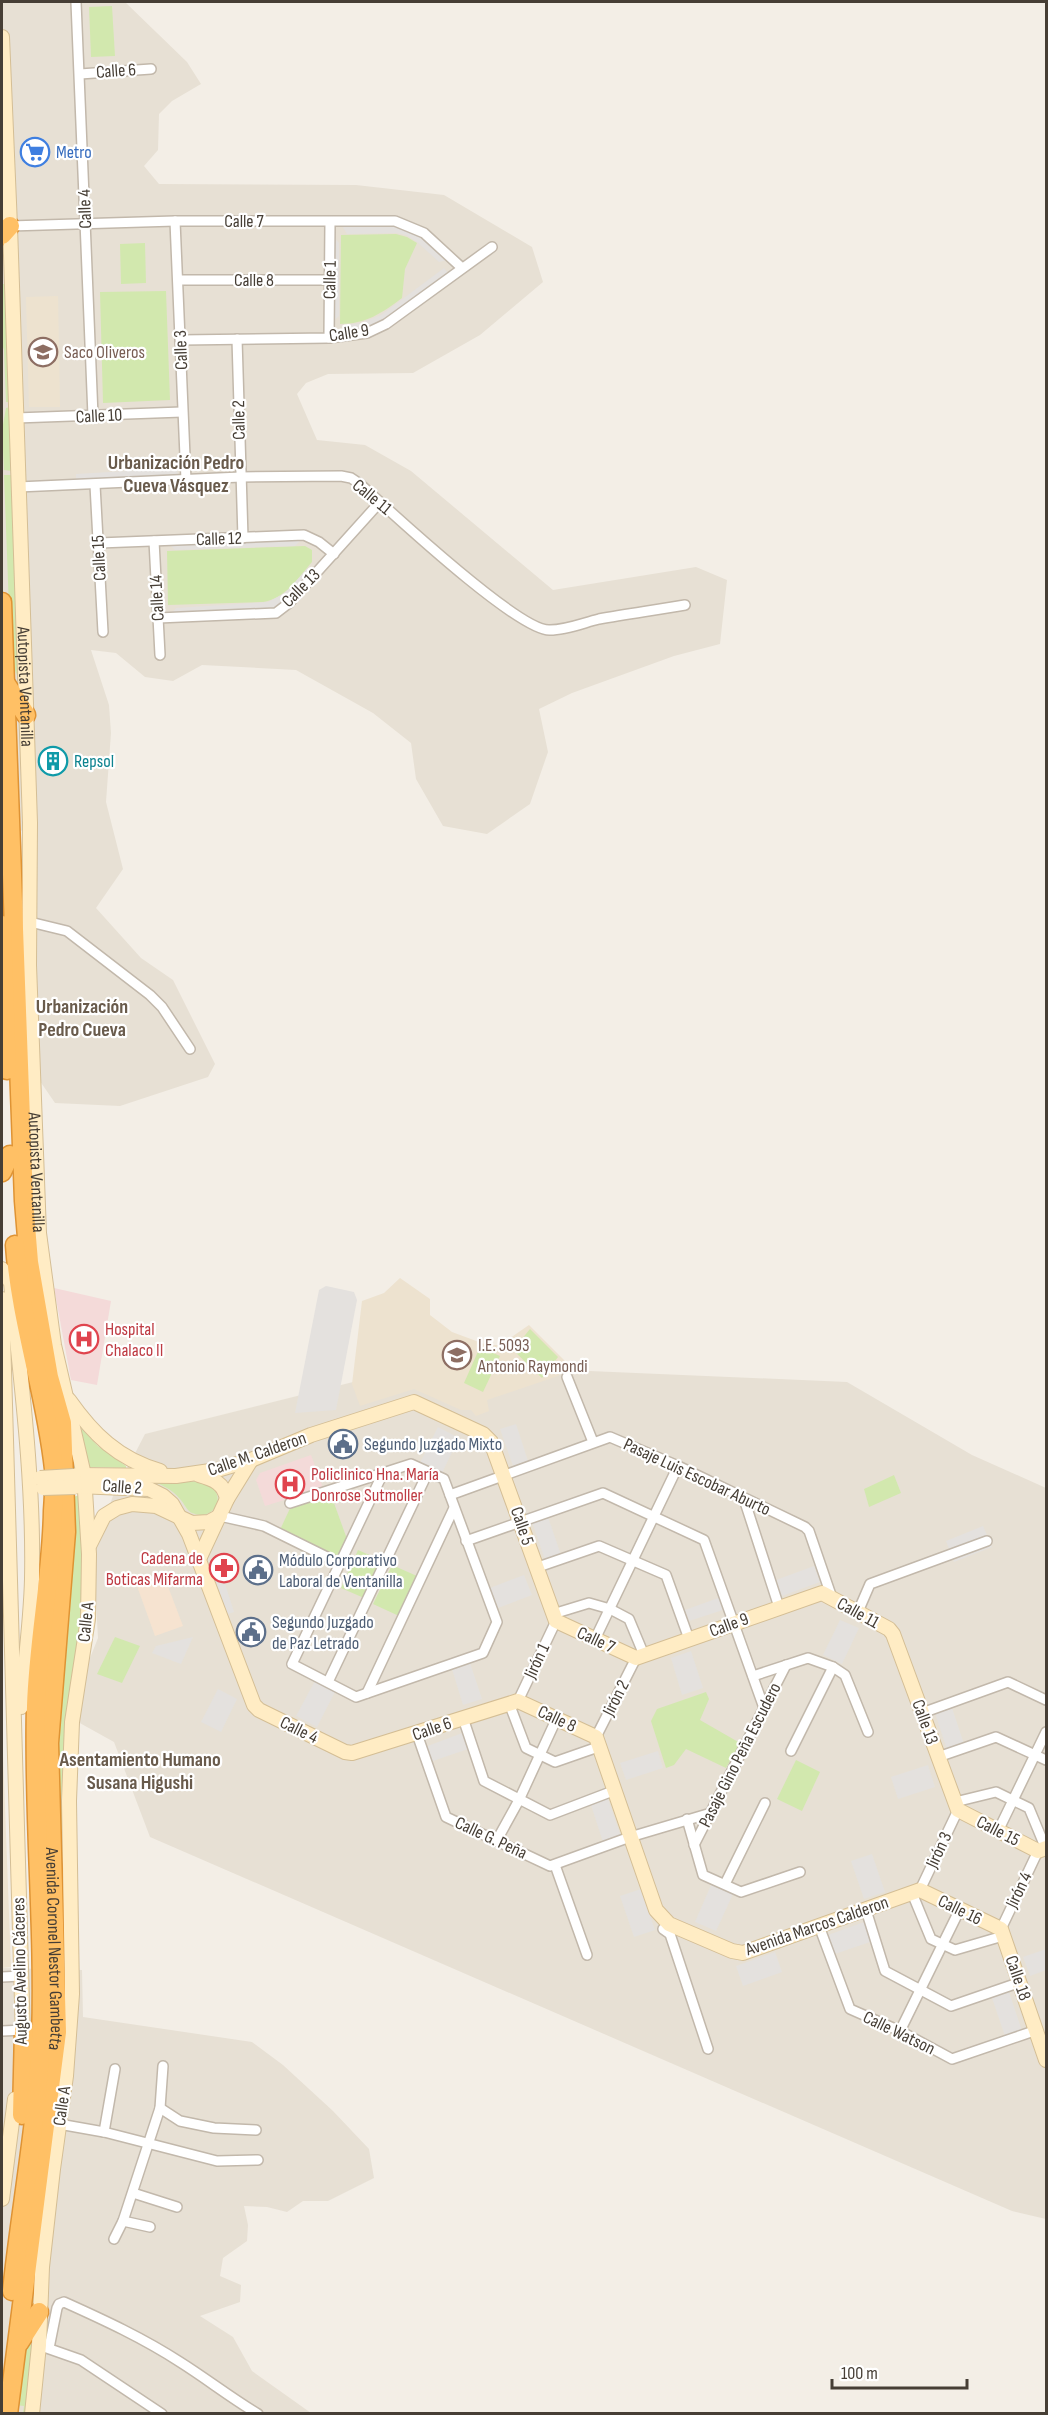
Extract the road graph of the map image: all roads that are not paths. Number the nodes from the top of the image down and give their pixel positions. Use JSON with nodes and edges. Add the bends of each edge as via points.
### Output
{"nodes":[{"id":1,"x":76,"y":2,"type":"edge"},
{"id":2,"x":2,"y":37,"type":"edge"},
{"id":3,"x":152,"y":69,"type":"dead end"},
{"id":4,"x":80,"y":74,"type":"junction"},
{"id":5,"x":175,"y":220,"type":"junction"},
{"id":6,"x":330,"y":222,"type":"junction"},
{"id":7,"x":86,"y":223,"type":"junction"},
{"id":8,"x":6,"y":230,"type":"edge"},
{"id":9,"x":492,"y":247,"type":"dead end"},
{"id":10,"x":462,"y":268,"type":"junction"},
{"id":11,"x":178,"y":280,"type":"junction"},
{"id":12,"x":330,"y":280,"type":"junction"},
{"id":13,"x":329,"y":338,"type":"junction"},
{"id":14,"x":237,"y":339,"type":"junction"},
{"id":15,"x":181,"y":340,"type":"junction"},
{"id":16,"x":182,"y":412,"type":"junction"},
{"id":17,"x":93,"y":416,"type":"junction"},
{"id":18,"x":16,"y":418,"type":"junction"},
{"id":19,"x":241,"y":477,"type":"junction"},
{"id":20,"x":186,"y":480,"type":"junction"},
{"id":21,"x":95,"y":485,"type":"junction"},
{"id":22,"x":18,"y":487,"type":"junction"},
{"id":23,"x":380,"y":502,"type":"junction"},
{"id":24,"x":243,"y":538,"type":"junction"},
{"id":25,"x":154,"y":542,"type":"junction"},
{"id":26,"x":99,"y":543,"type":"junction"},
{"id":27,"x":334,"y":554,"type":"junction"},
{"id":28,"x":2,"y":602,"type":"edge"},
{"id":29,"x":685,"y":605,"type":"dead end"},
{"id":30,"x":158,"y":618,"type":"junction"},
{"id":31,"x":102,"y":632,"type":"dead end"},
{"id":32,"x":160,"y":655,"type":"dead end"},
{"id":33,"x":4,"y":682,"type":"junction"},
{"id":34,"x":26,"y":715,"type":"junction"},
{"id":35,"x":5,"y":790,"type":"edge"},
{"id":36,"x":6,"y":812,"type":"edge"},
{"id":37,"x":30,"y":922,"type":"junction"},
{"id":38,"x":2,"y":925,"type":"edge"},
{"id":39,"x":190,"y":1049,"type":"dead end"},
{"id":40,"x":10,"y":1155,"type":"junction"},
{"id":41,"x":2,"y":1172,"type":"edge"},
{"id":42,"x":2,"y":1269,"type":"edge"},
{"id":43,"x":2,"y":1299,"type":"edge"},
{"id":44,"x":2,"y":1321,"type":"edge"},
{"id":45,"x":567,"y":1377,"type":"dead end"},
{"id":46,"x":3,"y":1390,"type":"edge"},
{"id":47,"x":64,"y":1394,"type":"junction"},
{"id":48,"x":409,"y":1402,"type":"joint"},
{"id":49,"x":593,"y":1442,"type":"junction"},
{"id":50,"x":251,"y":1460,"type":"junction"},
{"id":51,"x":678,"y":1466,"type":"junction"},
{"id":52,"x":428,"y":1472,"type":"junction"},
{"id":53,"x":383,"y":1473,"type":"junction"},
{"id":54,"x":196,"y":1474,"type":"junction"},
{"id":55,"x":504,"y":1475,"type":"junction"},
{"id":56,"x":176,"y":1476,"type":"junction"},
{"id":57,"x":58,"y":1482,"type":"junction"},
{"id":58,"x":450,"y":1495,"type":"junction"},
{"id":59,"x":227,"y":1499,"type":"junction"},
{"id":60,"x":744,"y":1499,"type":"junction"},
{"id":61,"x":290,"y":1503,"type":"dead end"},
{"id":62,"x":454,"y":1508,"type":"junction"},
{"id":63,"x":220,"y":1516,"type":"junction"},
{"id":64,"x":655,"y":1516,"type":"junction"},
{"id":65,"x":181,"y":1518,"type":"junction"},
{"id":66,"x":520,"y":1521,"type":"junction"},
{"id":67,"x":466,"y":1541,"type":"junction"},
{"id":68,"x":987,"y":1541,"type":"dead end"},
{"id":69,"x":89,"y":1546,"type":"junction"},
{"id":70,"x":200,"y":1559,"type":"junction"},
{"id":71,"x":634,"y":1560,"type":"junction"},
{"id":72,"x":339,"y":1563,"type":"junction"},
{"id":73,"x":537,"y":1572,"type":"junction"},
{"id":74,"x":827,"y":1596,"type":"junction"},
{"id":75,"x":779,"y":1607,"type":"junction"},
{"id":76,"x":610,"y":1609,"type":"junction"},
{"id":77,"x":857,"y":1614,"type":"junction"},
{"id":78,"x":554,"y":1618,"type":"junction"},
{"id":79,"x":735,"y":1622,"type":"junction"},
{"id":80,"x":893,"y":1634,"type":"joint"},
{"id":81,"x":597,"y":1635,"type":"dead end"},
{"id":82,"x":689,"y":1639,"type":"junction"},
{"id":83,"x":640,"y":1656,"type":"junction"},
{"id":84,"x":786,"y":1665,"type":"junction"},
{"id":85,"x":833,"y":1667,"type":"junction"},
{"id":86,"x":753,"y":1676,"type":"junction"},
{"id":87,"x":328,"y":1682,"type":"junction"},
{"id":88,"x":13,"y":1687,"type":"edge"},
{"id":89,"x":367,"y":1693,"type":"junction"},
{"id":90,"x":1047,"y":1700,"type":"edge"},
{"id":91,"x":514,"y":1702,"type":"junction"},
{"id":92,"x":254,"y":1705,"type":"joint"},
{"id":93,"x":765,"y":1708,"type":"junction"},
{"id":94,"x":922,"y":1713,"type":"junction"},
{"id":95,"x":463,"y":1718,"type":"junction"},
{"id":96,"x":555,"y":1722,"type":"dead end"},
{"id":97,"x":868,"y":1732,"type":"dead end"},
{"id":98,"x":1047,"y":1732,"type":"edge"},
{"id":99,"x":417,"y":1734,"type":"junction"},
{"id":100,"x":597,"y":1742,"type":"junction"},
{"id":101,"x":791,"y":1751,"type":"dead end"},
{"id":102,"x":345,"y":1752,"type":"joint"},
{"id":103,"x":540,"y":1755,"type":"junction"},
{"id":104,"x":1036,"y":1755,"type":"junction"},
{"id":105,"x":938,"y":1757,"type":"junction"},
{"id":106,"x":1047,"y":1760,"type":"edge"},
{"id":107,"x":614,"y":1791,"type":"junction"},
{"id":108,"x":519,"y":1800,"type":"junction"},
{"id":109,"x":1013,"y":1800,"type":"junction"},
{"id":110,"x":765,"y":1803,"type":"dead end"},
{"id":111,"x":956,"y":1806,"type":"junction"},
{"id":112,"x":711,"y":1813,"type":"junction"},
{"id":113,"x":687,"y":1819,"type":"junction"},
{"id":114,"x":1000,"y":1827,"type":"dead end"},
{"id":115,"x":630,"y":1837,"type":"junction"},
{"id":116,"x":497,"y":1840,"type":"junction"},
{"id":117,"x":694,"y":1845,"type":"junction"},
{"id":118,"x":1044,"y":1850,"type":"edge"},
{"id":119,"x":553,"y":1866,"type":"junction"},
{"id":120,"x":800,"y":1872,"type":"dead end"},
{"id":121,"x":725,"y":1884,"type":"junction"},
{"id":122,"x":916,"y":1891,"type":"junction"},
{"id":123,"x":866,"y":1910,"type":"junction"},
{"id":124,"x":958,"y":1913,"type":"dead end"},
{"id":125,"x":819,"y":1926,"type":"junction"},
{"id":126,"x":666,"y":1927,"type":"junction"},
{"id":127,"x":1002,"y":1932,"type":"junction"},
{"id":128,"x":942,"y":1944,"type":"junction"},
{"id":129,"x":587,"y":1955,"type":"dead end"},
{"id":130,"x":21,"y":1976,"type":"junction"},
{"id":131,"x":2,"y":1977,"type":"edge"},
{"id":132,"x":1015,"y":1984,"type":"dead end"},
{"id":133,"x":920,"y":1991,"type":"junction"},
{"id":134,"x":1038,"y":2029,"type":"dead end"},
{"id":135,"x":24,"y":2030,"type":"junction"},
{"id":136,"x":2,"y":2031,"type":"edge"},
{"id":137,"x":900,"y":2031,"type":"junction"},
{"id":138,"x":708,"y":2049,"type":"dead end"},
{"id":139,"x":1047,"y":2060,"type":"edge"},
{"id":140,"x":163,"y":2066,"type":"dead end"},
{"id":141,"x":115,"y":2069,"type":"dead end"},
{"id":142,"x":160,"y":2108,"type":"junction"},
{"id":143,"x":59,"y":2124,"type":"junction"},
{"id":144,"x":256,"y":2130,"type":"dead end"},
{"id":145,"x":104,"y":2132,"type":"junction"},
{"id":146,"x":148,"y":2143,"type":"junction"},
{"id":147,"x":258,"y":2160,"type":"dead end"},
{"id":148,"x":133,"y":2193,"type":"junction"},
{"id":149,"x":2,"y":2194,"type":"edge"},
{"id":150,"x":177,"y":2207,"type":"dead end"},
{"id":151,"x":123,"y":2221,"type":"junction"},
{"id":152,"x":150,"y":2227,"type":"dead end"},
{"id":153,"x":114,"y":2239,"type":"dead end"},
{"id":154,"x":17,"y":2242,"type":"junction"},
{"id":155,"x":39,"y":2312,"type":"junction"},
{"id":156,"x":16,"y":2347,"type":"junction"},
{"id":157,"x":44,"y":2347,"type":"junction"},
{"id":158,"x":2,"y":2373,"type":"edge"},
{"id":159,"x":8,"y":2414,"type":"edge"},
{"id":160,"x":32,"y":2414,"type":"edge"},
{"id":161,"x":162,"y":2414,"type":"edge"},
{"id":162,"x":258,"y":2414,"type":"edge"}],
"edges":[{"from":1,"to":4,"type":"street","name":"Calle 4"},
{"from":2,"to":8,"type":"street","name":"Autopista Ventanilla"},
{"from":3,"to":4,"type":"street","name":"Calle 6"},
{"from":4,"to":7,"type":"street","name":"Calle 4"},
{"from":5,"to":6,"type":"street","name":"Calle 7"},
{"from":5,"to":7,"type":"street","name":"Calle 7"},
{"from":5,"to":11,"type":"street","name":"Calle 3"},
{"from":6,"to":10,"type":"street","name":"Calle 7","via":[[405,223],[424,233]]},
{"from":6,"to":12,"type":"street","name":"Calle 1"},
{"from":7,"to":8,"type":"street","name":"Calle 7"},
{"from":7,"to":17,"type":"street","name":"Calle 4"},
{"from":8,"to":18,"type":"street","name":"Autopista Ventanilla"},
{"from":9,"to":10,"type":"street","name":"Calle 9"},
{"from":10,"to":13,"type":"street","name":"Calle 9","via":[[376,329]]},
{"from":11,"to":12,"type":"street","name":"Calle 8"},
{"from":11,"to":15,"type":"street","name":"Calle 3"},
{"from":12,"to":13,"type":"street","name":"Calle 1"},
{"from":13,"to":14,"type":"street","name":"Calle 9"},
{"from":14,"to":15,"type":"street","name":"Calle 9"},
{"from":14,"to":19,"type":"street","name":"Calle 2"},
{"from":15,"to":16,"type":"street","name":"Calle 3"},
{"from":16,"to":17,"type":"street","name":"Calle 10"},
{"from":16,"to":20,"type":"street","name":"Calle 3"},
{"from":17,"to":18,"type":"street","name":"Calle 10"},
{"from":18,"to":22,"type":"street","name":"Autopista Ventanilla"},
{"from":19,"to":20,"type":"street","name":"Calle 11"},
{"from":19,"to":23,"type":"street","name":"Calle 11","via":[[341,476],[351,478]]},
{"from":19,"to":24,"type":"street","name":"Calle 2"},
{"from":20,"to":21,"type":"street","name":"Calle 11"},
{"from":21,"to":22,"type":"street","name":"Calle 11"},
{"from":21,"to":26,"type":"street","name":"Calle 15"},
{"from":22,"to":34,"type":"street","name":"Autopista Ventanilla"},
{"from":23,"to":27,"type":"street","name":"Calle 13"},
{"from":23,"to":29,"type":"street","name":"Calle 11","via":[[504,607],[538,629]]},
{"from":24,"to":25,"type":"street","name":"Calle 12"},
{"from":24,"to":27,"type":"street","name":"Calle 12","via":[[304,535]]},
{"from":25,"to":26,"type":"street","name":"Calle 12"},
{"from":25,"to":30,"type":"street","name":"Calle 14"},
{"from":26,"to":31,"type":"street","name":"Calle 15"},
{"from":27,"to":30,"type":"street","name":"Calle 13","via":[[276,613]]},
{"from":28,"to":33,"type":"highway"},
{"from":30,"to":32,"type":"street","name":"Calle 14"},
{"from":33,"to":34,"type":"highway"},
{"from":33,"to":35,"type":"highway"},
{"from":34,"to":37,"type":"street","name":"Autopista Ventanilla"},
{"from":35,"to":36,"type":"highway","name":"Autopista Ventanilla"},
{"from":36,"to":57,"type":"highway","name":"Autopista Ventanilla","via":[[28,1262],[50,1383],[62,1423]]},
{"from":37,"to":39,"type":"street","via":[[67,931],[150,995]]},
{"from":37,"to":47,"type":"street","name":"Autopista Ventanilla","via":[[39,1233]]},
{"from":38,"to":40,"type":"highway","name":"Autopista Ventanilla"},
{"from":40,"to":41,"type":"highway"},
{"from":40,"to":57,"type":"highway","name":"Autopista Ventanilla","via":[[20,1291]]},
{"from":42,"to":57,"type":"street","name":"Autopista Ventanilla","via":[[11,1283],[23,1393]]},
{"from":43,"to":44,"type":"street"},
{"from":44,"to":46,"type":"street"},
{"from":45,"to":49,"type":"street"},
{"from":46,"to":88,"type":"street"},
{"from":47,"to":56,"type":"street","via":[[88,1427],[108,1444],[149,1468]]},
{"from":47,"to":57,"type":"street","name":"Autopista Ventanilla"},
{"from":48,"to":50,"type":"street","name":"Calle M. Calderon"},
{"from":48,"to":55,"type":"street","name":"Calle 5","via":[[483,1434],[491,1442]]},
{"from":49,"to":51,"type":"street","name":"Pasaje Luis Escobar Aburto","via":[[610,1437]]},
{"from":49,"to":55,"type":"street","name":"Pasaje Luis Escobar Aburto"},
{"from":50,"to":54,"type":"street","name":"Calle M. Calderon"},
{"from":50,"to":59,"type":"street"},
{"from":51,"to":60,"type":"street","name":"Pasaje Luis Escobar Aburto"},
{"from":51,"to":64,"type":"street"},
{"from":52,"to":53,"type":"street","via":[[410,1464]]},
{"from":52,"to":58,"type":"street","via":[[445,1480]]},
{"from":52,"to":87,"type":"street"},
{"from":53,"to":61,"type":"street"},
{"from":53,"to":72,"type":"street"},
{"from":54,"to":56,"type":"street","name":"Calle M. Calderon"},
{"from":54,"to":59,"type":"street","via":[[219,1484]]},
{"from":55,"to":58,"type":"street","name":"Pasaje Luis Escobar Aburto"},
{"from":55,"to":66,"type":"street","name":"Calle 5"},
{"from":56,"to":57,"type":"street","name":"Calle M. Calderon"},
{"from":57,"to":65,"type":"street","name":"Calle 2","via":[[149,1489],[172,1504]]},
{"from":57,"to":69,"type":"street","name":"Calle A"},
{"from":57,"to":88,"type":"street","name":"Autopista Ventanilla","via":[[32,1580]]},
{"from":57,"to":154,"type":"highway","name":"Avenida Coronel Nestor Gambetta","via":[[37,1679],[41,2040]]},
{"from":57,"to":156,"type":"highway","name":"Avenida Coronel Nestor Gambetta","via":[[64,1565],[49,1743],[57,2032]]},
{"from":58,"to":62,"type":"street"},
{"from":59,"to":63,"type":"street"},
{"from":60,"to":74,"type":"street","name":"Pasaje Luis Escobar Aburto","via":[[807,1529]]},
{"from":60,"to":75,"type":"street"},
{"from":62,"to":67,"type":"street"},
{"from":62,"to":89,"type":"street"},
{"from":63,"to":65,"type":"street","via":[[203,1523]]},
{"from":63,"to":70,"type":"street"},
{"from":63,"to":72,"type":"street","via":[[264,1526]]},
{"from":64,"to":66,"type":"street","via":[[603,1493]]},
{"from":64,"to":71,"type":"street"},
{"from":64,"to":79,"type":"street","via":[[705,1540]]},
{"from":65,"to":69,"type":"street","via":[[145,1504],[117,1508],[101,1520]]},
{"from":65,"to":70,"type":"street","name":"Calle 2"},
{"from":66,"to":67,"type":"street"},
{"from":66,"to":73,"type":"street","name":"Calle 5"},
{"from":67,"to":89,"type":"street","via":[[497,1622],[486,1650]]},
{"from":68,"to":77,"type":"street","via":[[870,1584]]},
{"from":69,"to":143,"type":"street","name":"Calle A","via":[[88,1619],[72,1722],[72,1994]]},
{"from":70,"to":92,"type":"street","name":"Calle 2"},
{"from":71,"to":73,"type":"street","via":[[599,1546],[541,1566]]},
{"from":71,"to":76,"type":"street"},
{"from":71,"to":82,"type":"street","via":[[666,1575]]},
{"from":72,"to":87,"type":"street","via":[[292,1664]]},
{"from":73,"to":78,"type":"street","name":"Calle 5"},
{"from":74,"to":75,"type":"street","name":"Calle 9"},
{"from":74,"to":77,"type":"street","name":"Calle 11"},
{"from":75,"to":79,"type":"street","name":"Calle 9"},
{"from":76,"to":78,"type":"street","via":[[586,1603]]},
{"from":76,"to":81,"type":"street"},
{"from":76,"to":83,"type":"street","via":[[629,1619]]},
{"from":77,"to":80,"type":"street","name":"Calle 11"},
{"from":78,"to":83,"type":"street","name":"Calle 7"},
{"from":78,"to":91,"type":"street","name":"Jirón 1"},
{"from":79,"to":82,"type":"street","name":"Calle 9"},
{"from":79,"to":86,"type":"street"},
{"from":80,"to":94,"type":"street","name":"Calle 13"},
{"from":82,"to":83,"type":"street","name":"Calle 9"},
{"from":83,"to":100,"type":"street","name":"Jirón 2"},
{"from":84,"to":85,"type":"street","via":[[808,1658]]},
{"from":84,"to":86,"type":"street"},
{"from":84,"to":93,"type":"street","name":"Pasaje Gino Peña Escudero"},
{"from":85,"to":97,"type":"street","via":[[844,1675]]},
{"from":85,"to":101,"type":"street"},
{"from":86,"to":93,"type":"street"},
{"from":87,"to":89,"type":"street","via":[[353,1696]]},
{"from":88,"to":130,"type":"street","name":"Augusto Avelino Cáceres"},
{"from":90,"to":94,"type":"street","via":[[1008,1682]]},
{"from":91,"to":95,"type":"street","name":"Calle 6"},
{"from":91,"to":100,"type":"street","name":"Calle 8"},
{"from":91,"to":103,"type":"street","via":[[524,1746]]},
{"from":92,"to":102,"type":"street","name":"Calle 4"},
{"from":93,"to":112,"type":"street","name":"Pasaje Gino Peña Escudero"},
{"from":94,"to":105,"type":"street","name":"Calle 13"},
{"from":95,"to":99,"type":"street","name":"Calle 6"},
{"from":95,"to":108,"type":"street","via":[[484,1781]]},
{"from":96,"to":103,"type":"street"},
{"from":98,"to":104,"type":"street"},
{"from":99,"to":102,"type":"street","name":"Calle 6","via":[[359,1752]]},
{"from":99,"to":116,"type":"street","name":"Calle G. Peña","via":[[446,1817]]},
{"from":100,"to":103,"type":"street","via":[[557,1761]]},
{"from":100,"to":107,"type":"street"},
{"from":103,"to":108,"type":"street"},
{"from":104,"to":105,"type":"street","via":[[996,1737]]},
{"from":104,"to":106,"type":"street"},
{"from":104,"to":109,"type":"street"},
{"from":105,"to":111,"type":"street","name":"Calle 13"},
{"from":107,"to":108,"type":"street","via":[[551,1815]]},
{"from":107,"to":115,"type":"street"},
{"from":108,"to":116,"type":"street"},
{"from":109,"to":111,"type":"street","via":[[996,1792]]},
{"from":109,"to":114,"type":"street"},
{"from":109,"to":118,"type":"street","via":[[1029,1808]]},
{"from":110,"to":121,"type":"street"},
{"from":111,"to":118,"type":"street","name":"Calle 15"},
{"from":111,"to":122,"type":"street","name":"Jirón 3"},
{"from":112,"to":113,"type":"street"},
{"from":112,"to":117,"type":"street","name":"Pasaje Gino Peña Escudero"},
{"from":113,"to":115,"type":"street"},
{"from":113,"to":117,"type":"street"},
{"from":115,"to":119,"type":"street"},
{"from":115,"to":126,"type":"street"},
{"from":116,"to":119,"type":"street","name":"Calle G. Peña"},
{"from":117,"to":121,"type":"street","via":[[703,1875]]},
{"from":118,"to":127,"type":"street","name":"Jirón 4"},
{"from":119,"to":129,"type":"street"},
{"from":120,"to":121,"type":"street","via":[[741,1893]]},
{"from":122,"to":123,"type":"street","name":"Avenida Marcos Calderon"},
{"from":122,"to":127,"type":"street","name":"Calle 16"},
{"from":122,"to":128,"type":"street","via":[[931,1939]]},
{"from":123,"to":125,"type":"street","name":"Avenida Marcos Calderon"},
{"from":123,"to":133,"type":"street","via":[[885,1971]]},
{"from":124,"to":128,"type":"street"},
{"from":125,"to":126,"type":"street","name":"Avenida Marcos Calderon","via":[[743,1953]]},
{"from":125,"to":137,"type":"street","name":"Calle Watson","via":[[850,2009]]},
{"from":126,"to":138,"type":"street"},
{"from":127,"to":128,"type":"street","via":[[955,1950]]},
{"from":127,"to":139,"type":"street","name":"Calle 18"},
{"from":128,"to":133,"type":"street"},
{"from":130,"to":131,"type":"street"},
{"from":130,"to":135,"type":"street","name":"Augusto Avelino Cáceres"},
{"from":132,"to":133,"type":"street","via":[[951,2006]]},
{"from":133,"to":137,"type":"street"},
{"from":134,"to":137,"type":"street","name":"Calle Watson","via":[[952,2059]]},
{"from":135,"to":136,"type":"street"},
{"from":135,"to":149,"type":"street","name":"Augusto Avelino Cáceres"},
{"from":135,"to":154,"type":"highway","via":[[15,2203]]},
{"from":140,"to":142,"type":"street"},
{"from":141,"to":145,"type":"street"},
{"from":142,"to":144,"type":"street","via":[[180,2121]]},
{"from":142,"to":146,"type":"street"},
{"from":143,"to":145,"type":"street"},
{"from":143,"to":155,"type":"street","name":"Calle A"},
{"from":145,"to":146,"type":"street"},
{"from":146,"to":147,"type":"street","via":[[216,2162]]},
{"from":146,"to":148,"type":"street"},
{"from":148,"to":150,"type":"street"},
{"from":148,"to":151,"type":"street"},
{"from":151,"to":152,"type":"street"},
{"from":151,"to":153,"type":"street"},
{"from":154,"to":158,"type":"highway","name":"Avenida Coronel Nestor Gambetta"},
{"from":155,"to":156,"type":"highway"},
{"from":155,"to":157,"type":"street","name":"Calle A"},
{"from":156,"to":159,"type":"highway","name":"Avenida Coronel Nestor Gambetta"},
{"from":157,"to":160,"type":"street","name":"Calle A"},
{"from":157,"to":161,"type":"street","via":[[81,2360]]},
{"from":157,"to":162,"type":"street","via":[[58,2304],[64,2302],[120,2327]]}]}
